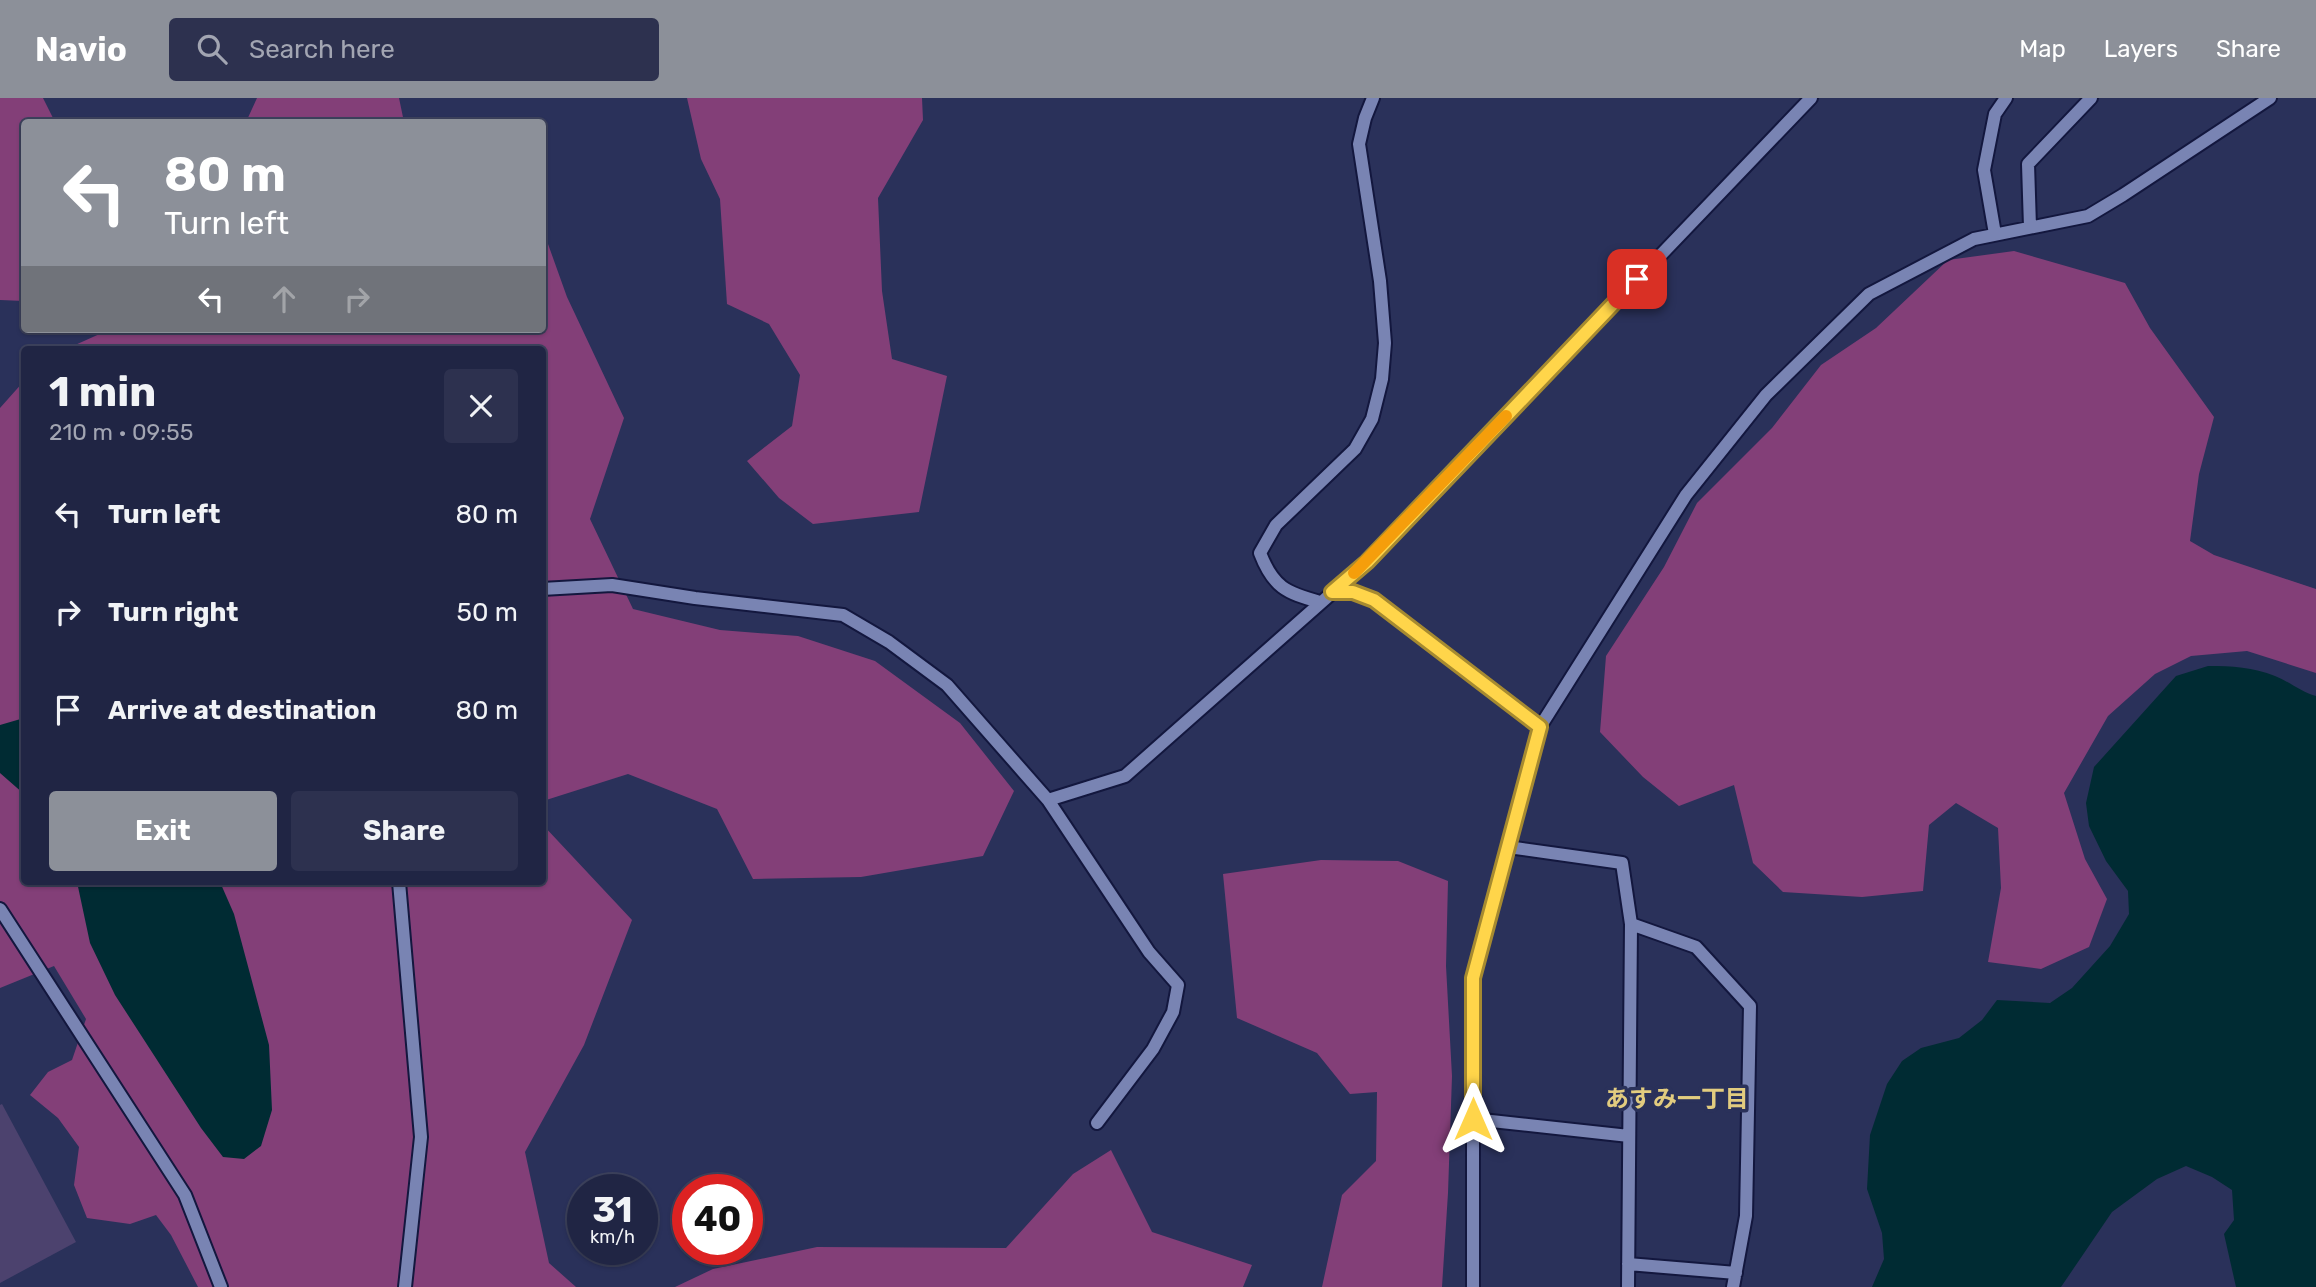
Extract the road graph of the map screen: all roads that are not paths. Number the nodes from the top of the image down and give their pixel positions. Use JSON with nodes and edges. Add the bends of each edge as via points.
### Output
{"nodes":[{"id":1,"x":1373,"y":98,"type":"edge"},
{"id":2,"x":1811,"y":98,"type":"edge"},
{"id":3,"x":2006,"y":98,"type":"edge"},
{"id":4,"x":2091,"y":98,"type":"edge"},
{"id":5,"x":2270,"y":98,"type":"edge"},
{"id":6,"x":2030,"y":227,"type":"junction"},
{"id":7,"x":1995,"y":234,"type":"junction"},
{"id":8,"x":546,"y":589,"type":"edge"},
{"id":9,"x":1332,"y":592,"type":"junction"},
{"id":10,"x":1321,"y":602,"type":"junction"},
{"id":11,"x":1540,"y":727,"type":"junction"},
{"id":12,"x":1048,"y":800,"type":"junction"},
{"id":13,"x":1508,"y":847,"type":"junction"},
{"id":14,"x":399,"y":885,"type":"edge"},
{"id":15,"x":0,"y":909,"type":"edge"},
{"id":16,"x":1631,"y":924,"type":"junction"},
{"id":17,"x":1473,"y":1119,"type":"junction"},
{"id":18,"x":1097,"y":1124,"type":"dead end"},
{"id":19,"x":1629,"y":1136,"type":"junction"},
{"id":20,"x":1628,"y":1264,"type":"junction"},
{"id":21,"x":1736,"y":1273,"type":"junction"},
{"id":22,"x":221,"y":1287,"type":"edge"},
{"id":23,"x":405,"y":1287,"type":"edge"},
{"id":24,"x":1473,"y":1287,"type":"edge"},
{"id":25,"x":1628,"y":1287,"type":"edge"},
{"id":26,"x":1733,"y":1287,"type":"edge"}],
"edges":[{"from":1,"to":10,"type":"street","via":[[1359,144],[1380,281],[1385,343],[1382,379],[1371,419],[1355,449],[1276,525],[1260,553],[1268,574],[1292,594]]},
{"from":2,"to":9,"type":"street","via":[[1367,562]]},
{"from":3,"to":7,"type":"street","via":[[1995,114],[1983,170]]},
{"from":4,"to":6,"type":"street","via":[[2028,164]]},
{"from":5,"to":6,"type":"street","via":[[2088,216]]},
{"from":6,"to":7,"type":"street"},
{"from":7,"to":11,"type":"street","via":[[1974,239],[1869,294],[1766,395],[1686,495]]},
{"from":8,"to":12,"type":"street","via":[[612,585],[843,615],[947,685]]},
{"from":9,"to":10,"type":"street"},
{"from":9,"to":11,"type":"street","via":[[1353,592],[1374,600]]},
{"from":10,"to":12,"type":"street","via":[[1125,776]]},
{"from":11,"to":13,"type":"street"},
{"from":12,"to":18,"type":"street","via":[[1149,952],[1178,985],[1173,1012],[1153,1049]]},
{"from":13,"to":16,"type":"street","via":[[1622,863]]},
{"from":13,"to":17,"type":"street","via":[[1473,978]]},
{"from":14,"to":23,"type":"street","via":[[421,1137]]},
{"from":15,"to":22,"type":"street","via":[[185,1195]]},
{"from":16,"to":19,"type":"street"},
{"from":16,"to":21,"type":"street","via":[[1696,947],[1750,1006],[1746,1216]]},
{"from":17,"to":19,"type":"street"},
{"from":17,"to":24,"type":"street"},
{"from":19,"to":20,"type":"street"},
{"from":20,"to":21,"type":"street"},
{"from":20,"to":25,"type":"street"},
{"from":21,"to":26,"type":"street"}]}
